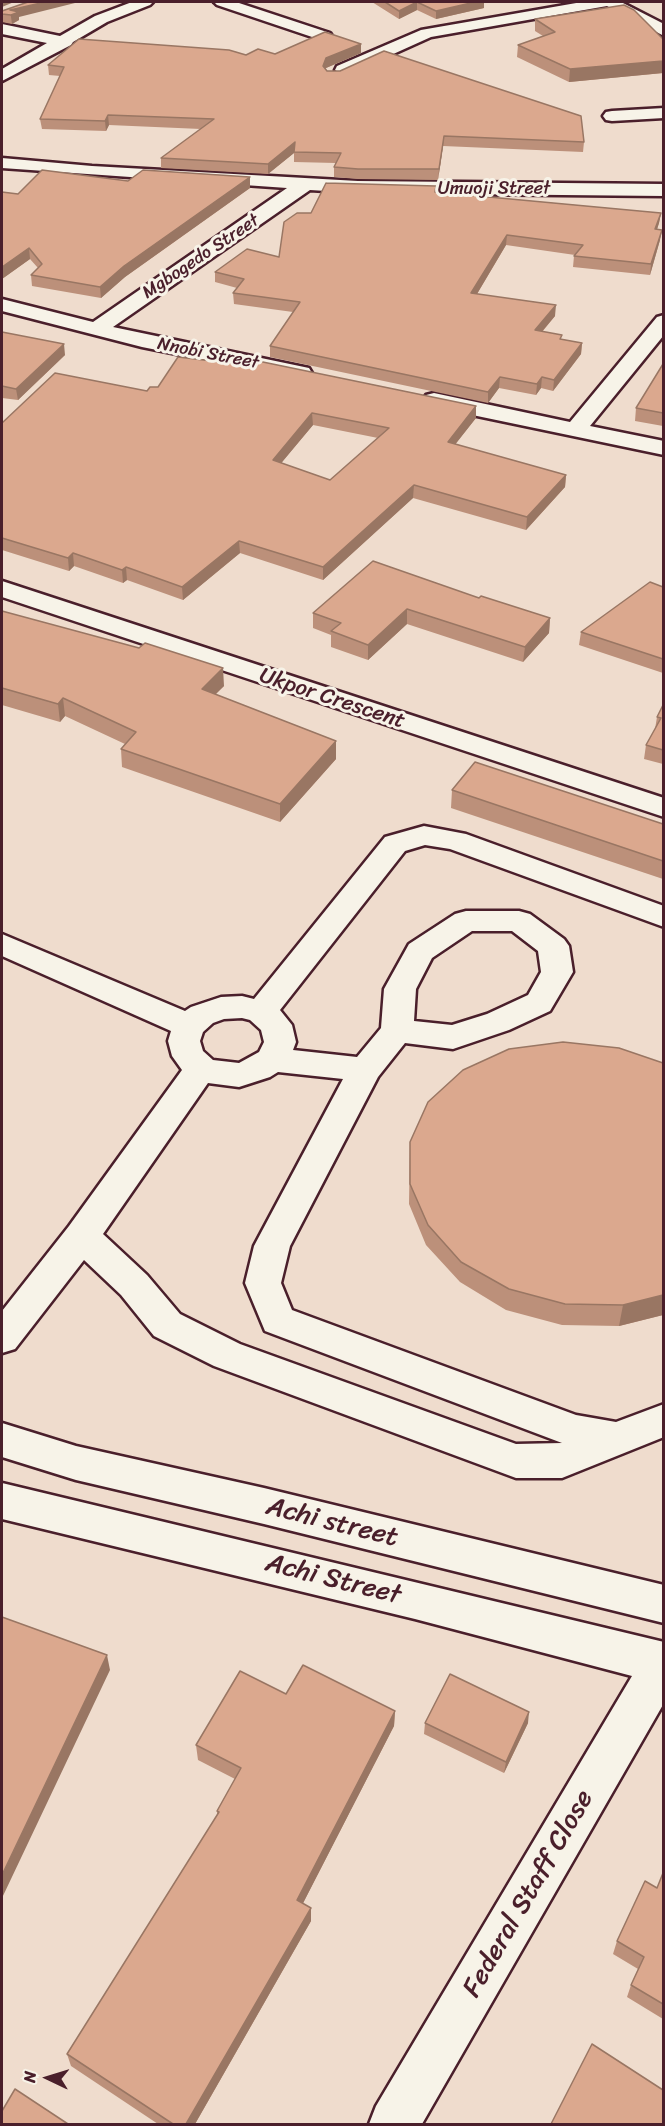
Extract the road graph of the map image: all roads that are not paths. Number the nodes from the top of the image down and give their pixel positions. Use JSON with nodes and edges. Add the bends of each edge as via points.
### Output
{"nodes":[{"id":1,"x":145,"y":2,"type":"edge"},
{"id":2,"x":222,"y":2,"type":"edge"},
{"id":3,"x":608,"y":2,"type":"edge"},
{"id":4,"x":2,"y":28,"type":"edge"},
{"id":5,"x":663,"y":31,"type":"edge"},
{"id":6,"x":324,"y":36,"type":"edge"},
{"id":7,"x":65,"y":42,"type":"junction"},
{"id":8,"x":333,"y":74,"type":"edge"},
{"id":9,"x":2,"y":76,"type":"edge"},
{"id":10,"x":663,"y":113,"type":"edge"},
{"id":11,"x":612,"y":116,"type":"dead end"},
{"id":12,"x":2,"y":162,"type":"edge"},
{"id":13,"x":30,"y":165,"type":"junction"},
{"id":14,"x":2,"y":181,"type":"edge"},
{"id":15,"x":306,"y":184,"type":"junction"},
{"id":16,"x":663,"y":190,"type":"edge"},
{"id":17,"x":2,"y":305,"type":"edge"},
{"id":18,"x":663,"y":321,"type":"edge"},
{"id":19,"x":95,"y":330,"type":"junction"},
{"id":20,"x":322,"y":377,"type":"edge"},
{"id":21,"x":414,"y":396,"type":"edge"},
{"id":22,"x":575,"y":430,"type":"junction"},
{"id":23,"x":663,"y":448,"type":"edge"},
{"id":24,"x":2,"y":589,"type":"edge"},
{"id":25,"x":663,"y":808,"type":"edge"},
{"id":26,"x":663,"y":917,"type":"edge"},
{"id":27,"x":2,"y":944,"type":"edge"},
{"id":28,"x":261,"y":1012,"type":"junction"},
{"id":29,"x":189,"y":1026,"type":"junction"},
{"id":30,"x":397,"y":1031,"type":"junction"},
{"id":31,"x":272,"y":1059,"type":"junction"},
{"id":32,"x":201,"y":1068,"type":"junction"},
{"id":33,"x":365,"y":1070,"type":"junction"},
{"id":34,"x":82,"y":1236,"type":"junction"},
{"id":35,"x":2,"y":1338,"type":"edge"},
{"id":36,"x":663,"y":1420,"type":"edge"},
{"id":37,"x":619,"y":1439,"type":"junction"},
{"id":38,"x":2,"y":1440,"type":"edge"},
{"id":39,"x":2,"y":1501,"type":"edge"},
{"id":40,"x":663,"y":1604,"type":"edge"},
{"id":41,"x":663,"y":1663,"type":"edge"},
{"id":42,"x":394,"y":2124,"type":"edge"}],
"edges":[{"from":1,"to":7,"type":"street","via":[[101,19]]},
{"from":2,"to":6,"type":"street"},
{"from":3,"to":5,"type":"street"},
{"from":3,"to":8,"type":"street","via":[[428,33]]},
{"from":4,"to":7,"type":"street"},
{"from":7,"to":9,"type":"street"},
{"from":10,"to":11,"type":"street"},
{"from":12,"to":13,"type":"street","name":"Umuoji Street"},
{"from":13,"to":14,"type":"street"},
{"from":13,"to":15,"type":"street","name":"Umuoji Street"},
{"from":15,"to":16,"type":"street","name":"Umuoji Street"},
{"from":15,"to":19,"type":"street","name":"Mgbogedo Street"},
{"from":17,"to":19,"type":"street","name":"Nnobi Street"},
{"from":18,"to":22,"type":"street"},
{"from":19,"to":20,"type":"street","name":"Nnobi Street"},
{"from":21,"to":22,"type":"street"},
{"from":22,"to":23,"type":"street"},
{"from":24,"to":25,"type":"street","name":"Ukpor Crescent"},
{"from":26,"to":28,"type":"street","via":[[456,841],[424,835],[395,844]]},
{"from":27,"to":29,"type":"street"},
{"from":28,"to":29,"type":"street","via":[[242,1007],[221,1008],[202,1015]]},
{"from":28,"to":31,"type":"street","via":[[276,1025],[280,1042]]},
{"from":29,"to":32,"type":"street","via":[[183,1041],[188,1056]]},
{"from":30,"to":30,"type":"street","via":[[400,989],[420,951],[466,921],[519,921],[553,946],[558,972],[539,1003],[453,1037]]},
{"from":30,"to":33,"type":"street"},
{"from":31,"to":32,"type":"street","via":[[239,1075]]},
{"from":31,"to":33,"type":"street"},
{"from":32,"to":34,"type":"street"},
{"from":33,"to":37,"type":"street","via":[[272,1246],[264,1283],[278,1320],[575,1431]]},
{"from":34,"to":35,"type":"street"},
{"from":34,"to":37,"type":"street","via":[[134,1285],[166,1325],[227,1355],[516,1461],[562,1461]]},
{"from":36,"to":37,"type":"street"},
{"from":38,"to":40,"type":"street","name":"Achi street","via":[[76,1463]]},
{"from":39,"to":41,"type":"street","name":"Achi Street"},
{"from":41,"to":42,"type":"street","name":"Federal Staff Close"}]}
